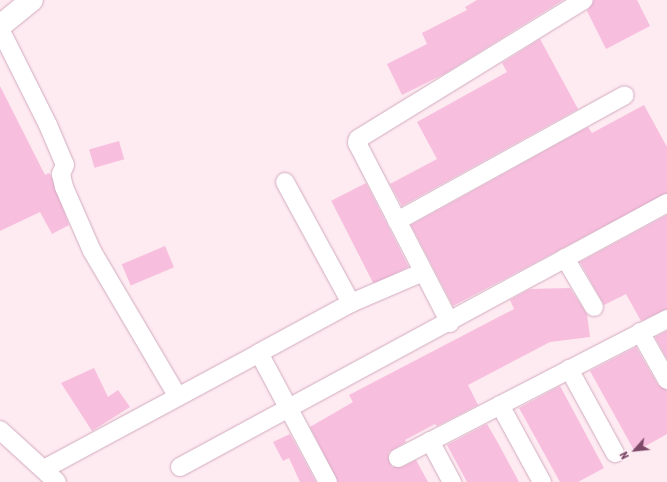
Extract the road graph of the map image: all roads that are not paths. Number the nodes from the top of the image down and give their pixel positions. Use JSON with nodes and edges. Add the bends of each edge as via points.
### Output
{"nodes":[{"id":1,"x":32,"y":0,"type":"edge"},
{"id":2,"x":584,"y":0,"type":"edge"},
{"id":3,"x":0,"y":26,"type":"edge"},
{"id":4,"x":0,"y":29,"type":"edge"},
{"id":5,"x":625,"y":95,"type":"dead end"},
{"id":6,"x":286,"y":182,"type":"dead end"},
{"id":7,"x":667,"y":203,"type":"edge"},
{"id":8,"x":397,"y":221,"type":"junction"},
{"id":9,"x":565,"y":258,"type":"junction"},
{"id":10,"x":423,"y":272,"type":"junction"},
{"id":11,"x":351,"y":303,"type":"junction"},
{"id":12,"x":594,"y":307,"type":"dead end"},
{"id":13,"x":667,"y":319,"type":"edge"},
{"id":14,"x":450,"y":322,"type":"junction"},
{"id":15,"x":640,"y":332,"type":"junction"},
{"id":16,"x":259,"y":353,"type":"junction"},
{"id":17,"x":570,"y":369,"type":"junction"},
{"id":18,"x":667,"y":380,"type":"edge"},
{"id":19,"x":178,"y":397,"type":"junction"},
{"id":20,"x":500,"y":405,"type":"junction"},
{"id":21,"x":290,"y":410,"type":"junction"},
{"id":22,"x":0,"y":430,"type":"edge"},
{"id":23,"x":430,"y":441,"type":"junction"},
{"id":24,"x":614,"y":453,"type":"dead end"},
{"id":25,"x":398,"y":458,"type":"dead end"},
{"id":26,"x":180,"y":467,"type":"dead end"},
{"id":27,"x":44,"y":469,"type":"junction"},
{"id":28,"x":58,"y":482,"type":"edge"},
{"id":29,"x":328,"y":482,"type":"edge"},
{"id":30,"x":452,"y":482,"type":"edge"},
{"id":31,"x":542,"y":482,"type":"edge"}],
"edges":[{"from":1,"to":3,"type":"main road"},
{"from":2,"to":8,"type":"street","via":[[358,139],[357,143]]},
{"from":4,"to":19,"type":"street","via":[[48,125],[64,165],[61,174],[64,187],[92,252]]},
{"from":5,"to":8,"type":"street"},
{"from":6,"to":11,"type":"street"},
{"from":7,"to":9,"type":"street"},
{"from":8,"to":10,"type":"street"},
{"from":9,"to":12,"type":"street"},
{"from":9,"to":14,"type":"street"},
{"from":10,"to":11,"type":"street"},
{"from":10,"to":14,"type":"street"},
{"from":11,"to":16,"type":"street"},
{"from":13,"to":15,"type":"street"},
{"from":14,"to":21,"type":"street"},
{"from":15,"to":17,"type":"street"},
{"from":15,"to":18,"type":"street"},
{"from":16,"to":19,"type":"street"},
{"from":16,"to":21,"type":"street"},
{"from":17,"to":20,"type":"street"},
{"from":17,"to":24,"type":"street"},
{"from":19,"to":27,"type":"street"},
{"from":20,"to":23,"type":"street"},
{"from":20,"to":31,"type":"street"},
{"from":21,"to":26,"type":"street"},
{"from":21,"to":29,"type":"street"},
{"from":22,"to":27,"type":"street"},
{"from":23,"to":25,"type":"street"},
{"from":23,"to":30,"type":"street"},
{"from":27,"to":28,"type":"street"}]}
